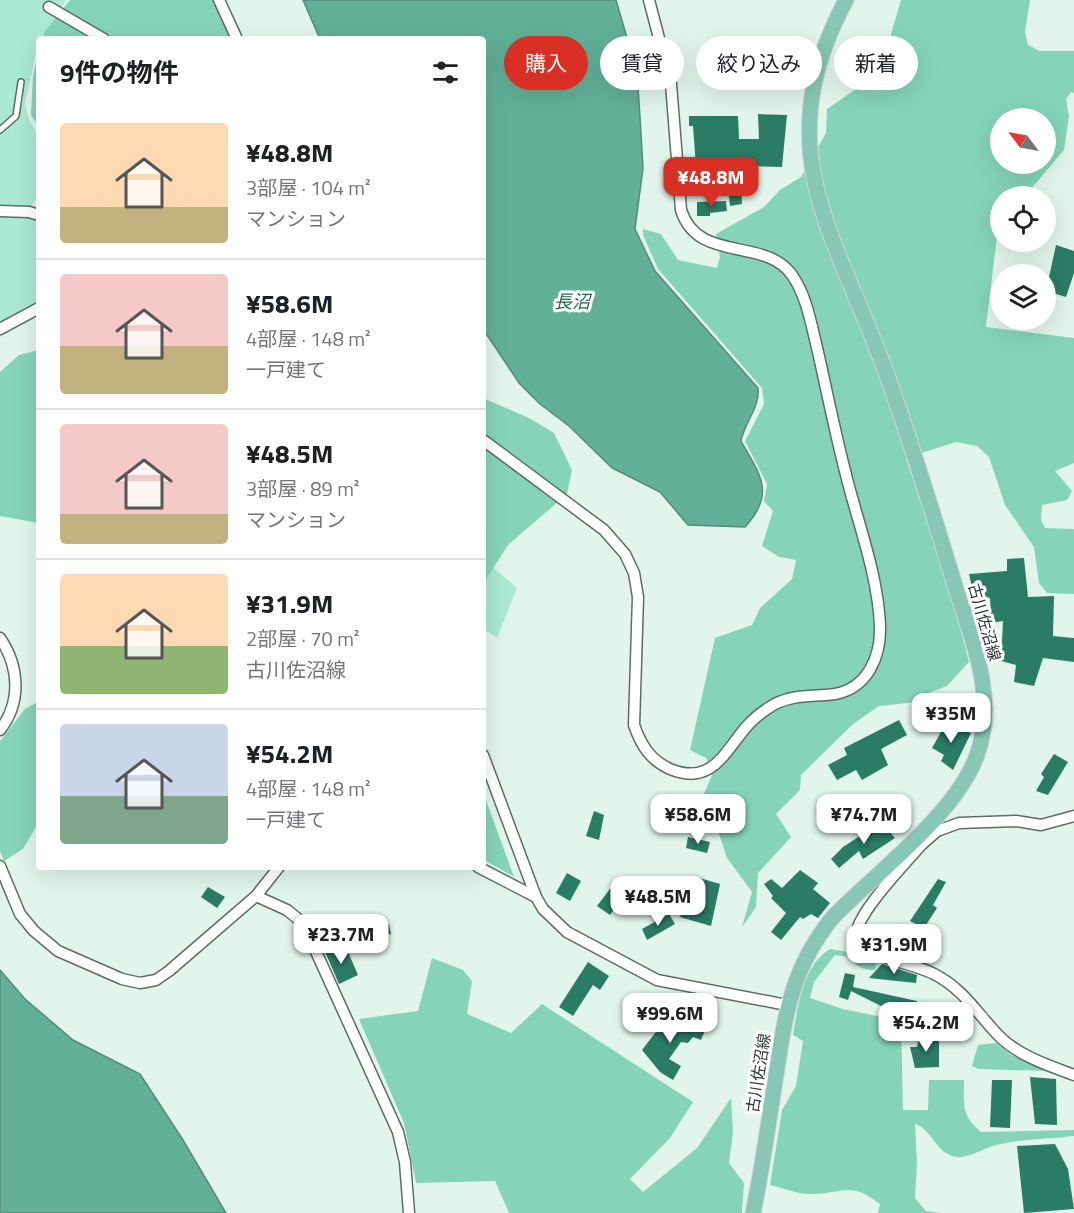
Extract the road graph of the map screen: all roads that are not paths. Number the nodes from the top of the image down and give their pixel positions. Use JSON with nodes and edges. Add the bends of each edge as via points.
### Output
{"nodes":[{"id":1,"x":219,"y":0,"type":"edge"},
{"id":2,"x":649,"y":0,"type":"edge"},
{"id":3,"x":846,"y":0,"type":"edge"},
{"id":4,"x":49,"y":7,"type":"dead end"},
{"id":5,"x":99,"y":36,"type":"edge"},
{"id":6,"x":236,"y":36,"type":"edge"},
{"id":7,"x":21,"y":82,"type":"dead end"},
{"id":8,"x":0,"y":130,"type":"edge"},
{"id":9,"x":0,"y":211,"type":"edge"},
{"id":10,"x":36,"y":214,"type":"edge"},
{"id":11,"x":36,"y":310,"type":"edge"},
{"id":12,"x":0,"y":329,"type":"edge"},
{"id":13,"x":486,"y":442,"type":"edge"},
{"id":14,"x":0,"y":638,"type":"edge"},
{"id":15,"x":0,"y":730,"type":"edge"},
{"id":16,"x":486,"y":763,"type":"edge"},
{"id":17,"x":1074,"y":816,"type":"edge"},
{"id":18,"x":918,"y":841,"type":"junction"},
{"id":19,"x":0,"y":866,"type":"edge"},
{"id":20,"x":277,"y":870,"type":"edge"},
{"id":21,"x":484,"y":870,"type":"edge"},
{"id":22,"x":255,"y":896,"type":"junction"},
{"id":23,"x":536,"y":897,"type":"junction"},
{"id":24,"x":787,"y":1005,"type":"junction"},
{"id":25,"x":1074,"y":1075,"type":"edge"},
{"id":26,"x":409,"y":1213,"type":"edge"},
{"id":27,"x":753,"y":1213,"type":"edge"}],
"edges":[{"from":1,"to":6,"type":"street"},
{"from":2,"to":13,"type":"street","via":[[671,84],[685,222],[694,232],[723,248],[751,251],[780,264],[792,275],[811,324],[872,574],[880,650],[870,670],[860,683],[844,692],[810,694],[773,705],[749,724],[725,757],[708,769],[687,772],[664,766],[641,744],[634,725],[638,597],[634,573],[625,554],[604,530]]},
{"from":3,"to":18,"type":"main road","name":"古川佐沼線","via":[[822,52],[813,84],[808,138],[811,166],[824,217],[909,439],[975,653],[985,702],[983,738],[972,768]]},
{"from":4,"to":5,"type":"street"},
{"from":7,"to":8,"type":"lane","via":[[16,116]]},
{"from":9,"to":10,"type":"street"},
{"from":11,"to":12,"type":"street"},
{"from":14,"to":15,"type":"street","via":[[16,680],[14,702]]},
{"from":16,"to":23,"type":"street"},
{"from":17,"to":18,"type":"street","via":[[1041,825],[1016,821],[959,823]]},
{"from":18,"to":24,"type":"main road","name":"古川佐沼線","via":[[849,901],[820,933],[801,966]]},
{"from":18,"to":25,"type":"street","via":[[863,916],[855,931],[856,938],[870,950],[937,975],[972,1002],[1000,1038]]},
{"from":19,"to":22,"type":"street","via":[[11,898],[34,931],[58,951],[140,983],[156,980],[170,971]]},
{"from":20,"to":22,"type":"street"},
{"from":21,"to":23,"type":"street"},
{"from":22,"to":26,"type":"street","via":[[287,910],[303,923],[399,1132]]},
{"from":23,"to":24,"type":"street","via":[[567,932],[657,980]]},
{"from":24,"to":27,"type":"main road","name":"古川佐沼線"}]}
